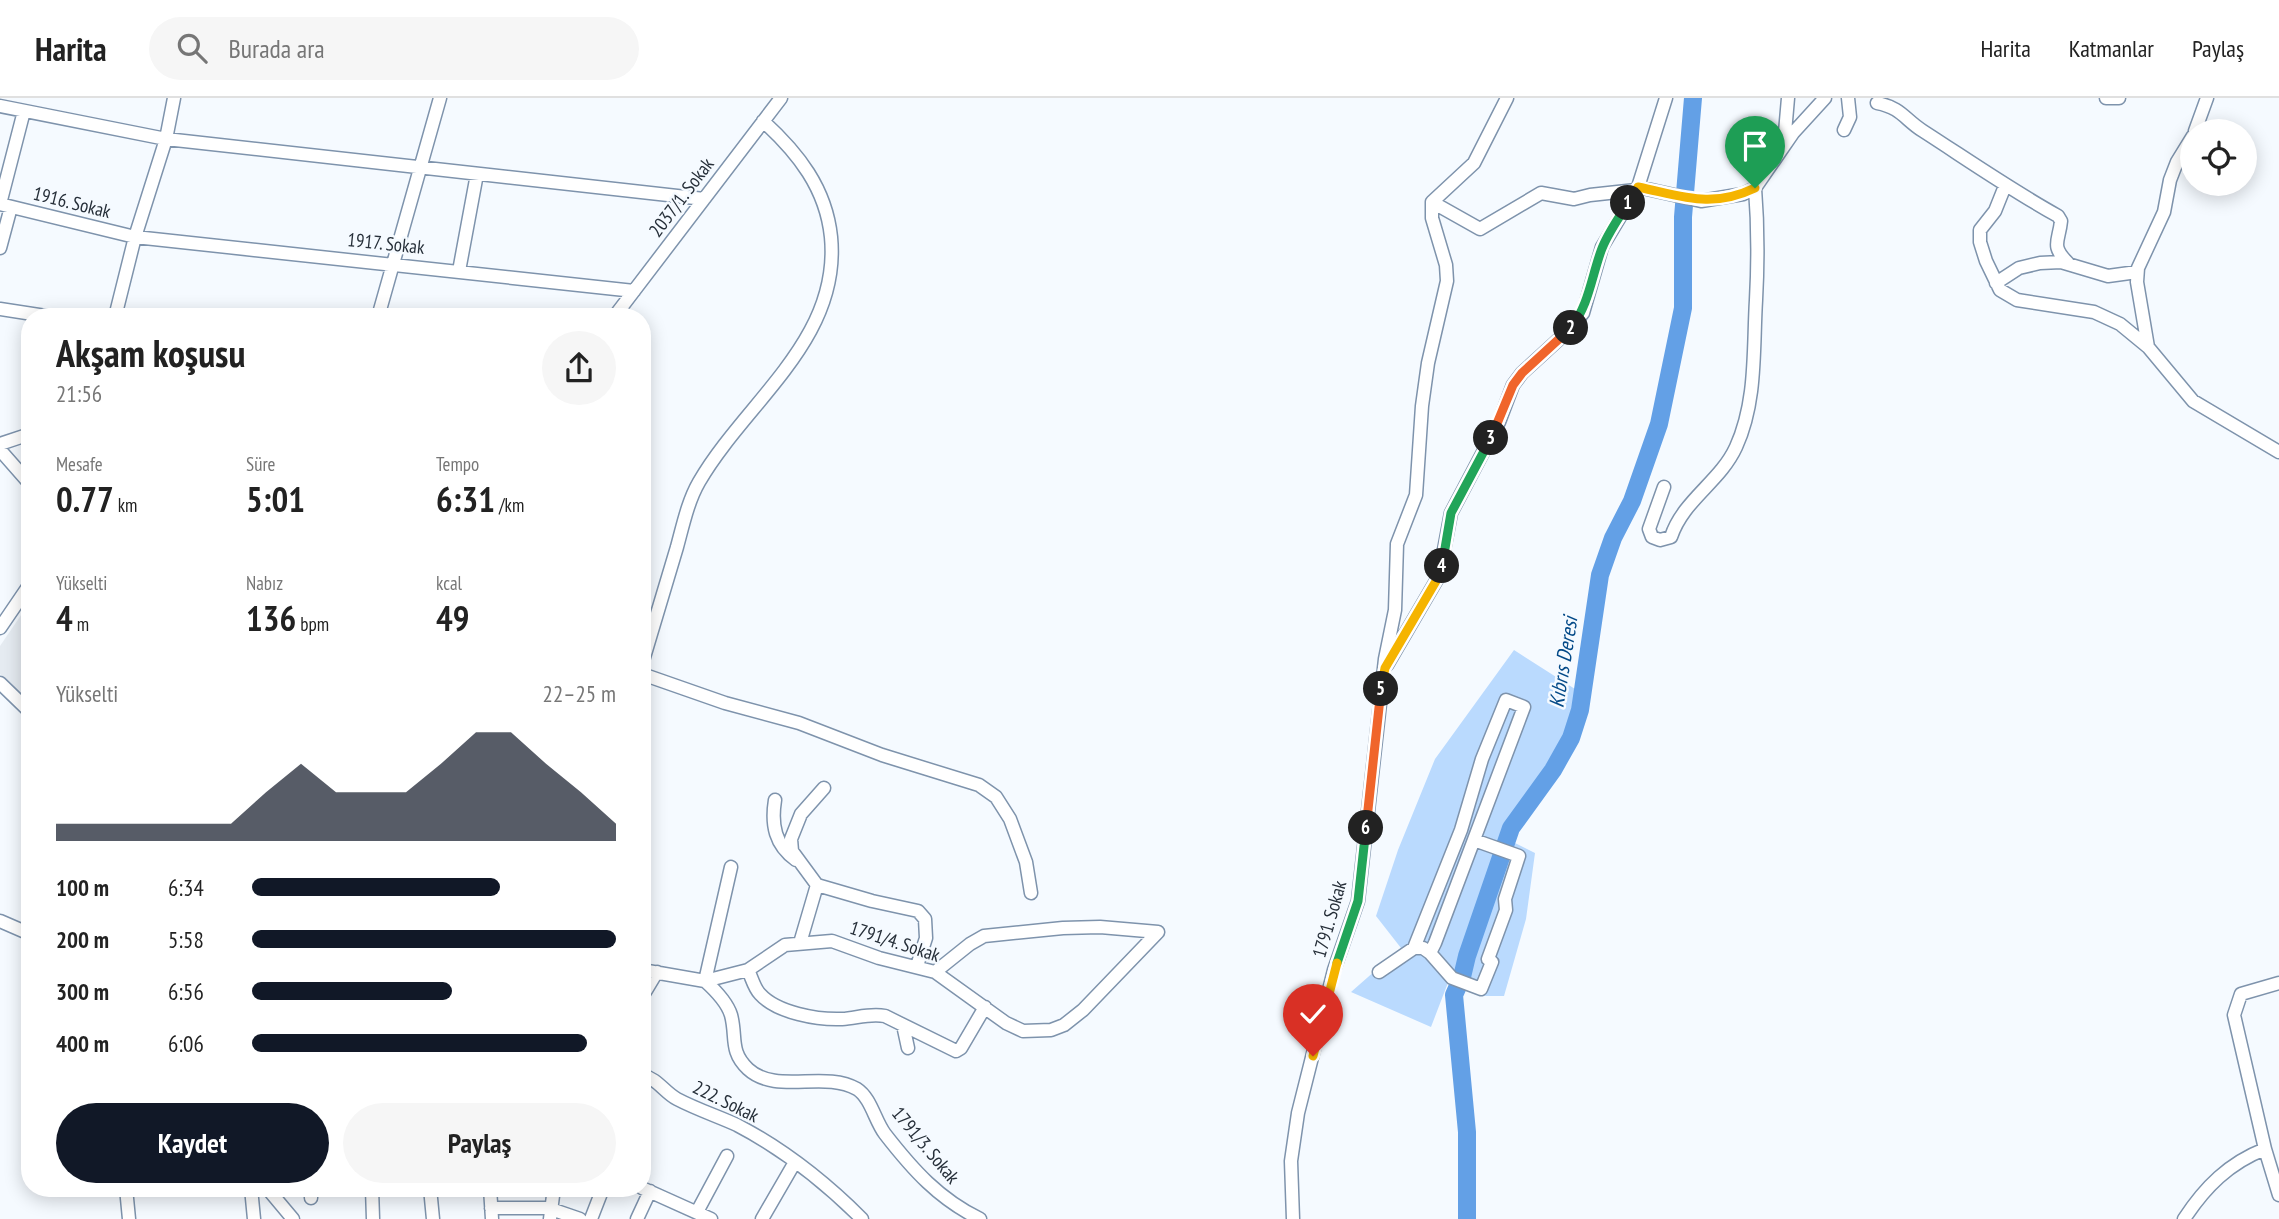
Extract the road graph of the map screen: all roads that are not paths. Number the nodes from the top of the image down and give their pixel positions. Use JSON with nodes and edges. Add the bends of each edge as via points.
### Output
{"nodes":[{"id":1,"x":174,"y":98,"type":"edge"},
{"id":2,"x":440,"y":98,"type":"edge"},
{"id":3,"x":1507,"y":98,"type":"edge"},
{"id":4,"x":1667,"y":98,"type":"edge"},
{"id":5,"x":1788,"y":98,"type":"edge"},
{"id":6,"x":1825,"y":98,"type":"edge"},
{"id":7,"x":1848,"y":98,"type":"edge"},
{"id":8,"x":2106,"y":98,"type":"edge"},
{"id":9,"x":2119,"y":98,"type":"edge"},
{"id":10,"x":2207,"y":98,"type":"edge"},
{"id":11,"x":779,"y":99,"type":"edge"},
{"id":12,"x":1877,"y":103,"type":"dead end"},
{"id":13,"x":0,"y":106,"type":"edge"},
{"id":14,"x":24,"y":111,"type":"junction"},
{"id":15,"x":2199,"y":119,"type":"edge"},
{"id":16,"x":763,"y":121,"type":"junction"},
{"id":17,"x":1844,"y":130,"type":"dead end"},
{"id":18,"x":166,"y":139,"type":"junction"},
{"id":19,"x":1783,"y":148,"type":"junction"},
{"id":20,"x":2180,"y":157,"type":"edge"},
{"id":21,"x":421,"y":168,"type":"junction"},
{"id":22,"x":477,"y":174,"type":"junction"},
{"id":23,"x":2005,"y":186,"type":"junction"},
{"id":24,"x":1755,"y":188,"type":"junction"},
{"id":25,"x":1637,"y":189,"type":"junction"},
{"id":26,"x":704,"y":199,"type":"junction"},
{"id":27,"x":1432,"y":202,"type":"junction"},
{"id":28,"x":4,"y":205,"type":"edge"},
{"id":29,"x":135,"y":237,"type":"junction"},
{"id":30,"x":0,"y":248,"type":"edge"},
{"id":31,"x":394,"y":263,"type":"junction"},
{"id":32,"x":2068,"y":263,"type":"junction"},
{"id":33,"x":458,"y":271,"type":"junction"},
{"id":34,"x":2137,"y":272,"type":"junction"},
{"id":35,"x":1996,"y":283,"type":"junction"},
{"id":36,"x":634,"y":291,"type":"junction"},
{"id":37,"x":117,"y":308,"type":"edge"},
{"id":38,"x":381,"y":308,"type":"edge"},
{"id":39,"x":621,"y":308,"type":"edge"},
{"id":40,"x":0,"y":309,"type":"edge"},
{"id":41,"x":21,"y":312,"type":"edge"},
{"id":42,"x":2148,"y":347,"type":"junction"},
{"id":43,"x":21,"y":437,"type":"edge"},
{"id":44,"x":0,"y":444,"type":"edge"},
{"id":45,"x":0,"y":450,"type":"edge"},
{"id":46,"x":2279,"y":452,"type":"edge"},
{"id":47,"x":21,"y":474,"type":"edge"},
{"id":48,"x":1664,"y":487,"type":"dead end"},
{"id":49,"x":21,"y":597,"type":"edge"},
{"id":50,"x":0,"y":628,"type":"edge"},
{"id":51,"x":651,"y":635,"type":"edge"},
{"id":52,"x":1385,"y":668,"type":"junction"},
{"id":53,"x":651,"y":677,"type":"edge"},
{"id":54,"x":0,"y":683,"type":"edge"},
{"id":55,"x":21,"y":703,"type":"edge"},
{"id":56,"x":824,"y":788,"type":"dead end"},
{"id":57,"x":775,"y":800,"type":"dead end"},
{"id":58,"x":1474,"y":840,"type":"junction"},
{"id":59,"x":799,"y":862,"type":"junction"},
{"id":60,"x":731,"y":867,"type":"dead end"},
{"id":61,"x":817,"y":885,"type":"junction"},
{"id":62,"x":1031,"y":893,"type":"dead end"},
{"id":63,"x":0,"y":921,"type":"edge"},
{"id":64,"x":21,"y":930,"type":"edge"},
{"id":65,"x":800,"y":943,"type":"junction"},
{"id":66,"x":1413,"y":948,"type":"junction"},
{"id":67,"x":1430,"y":953,"type":"junction"},
{"id":68,"x":917,"y":966,"type":"junction"},
{"id":69,"x":748,"y":970,"type":"junction"},
{"id":70,"x":651,"y":971,"type":"edge"},
{"id":71,"x":657,"y":972,"type":"junction"},
{"id":72,"x":935,"y":972,"type":"junction"},
{"id":73,"x":1379,"y":972,"type":"dead end"},
{"id":74,"x":705,"y":981,"type":"junction"},
{"id":75,"x":651,"y":982,"type":"edge"},
{"id":76,"x":2279,"y":983,"type":"edge"},
{"id":77,"x":985,"y":1007,"type":"junction"},
{"id":78,"x":903,"y":1024,"type":"junction"},
{"id":79,"x":908,"y":1048,"type":"dead end"},
{"id":80,"x":651,"y":1079,"type":"edge"},
{"id":81,"x":2265,"y":1149,"type":"junction"},
{"id":82,"x":727,"y":1156,"type":"dead end"},
{"id":83,"x":794,"y":1162,"type":"junction"},
{"id":84,"x":651,"y":1192,"type":"edge"},
{"id":85,"x":2279,"y":1195,"type":"edge"},
{"id":86,"x":127,"y":1197,"type":"edge"},
{"id":87,"x":252,"y":1197,"type":"edge"},
{"id":88,"x":275,"y":1197,"type":"edge"},
{"id":89,"x":372,"y":1197,"type":"edge"},
{"id":90,"x":431,"y":1197,"type":"edge"},
{"id":91,"x":600,"y":1197,"type":"edge"},
{"id":92,"x":644,"y":1197,"type":"edge"},
{"id":93,"x":698,"y":1212,"type":"junction"},
{"id":94,"x":491,"y":1214,"type":"edge"},
{"id":95,"x":552,"y":1214,"type":"edge"},
{"id":96,"x":129,"y":1219,"type":"edge"},
{"id":97,"x":254,"y":1219,"type":"edge"},
{"id":98,"x":293,"y":1219,"type":"edge"},
{"id":99,"x":373,"y":1219,"type":"edge"},
{"id":100,"x":433,"y":1219,"type":"edge"},
{"id":101,"x":580,"y":1219,"type":"edge"},
{"id":102,"x":591,"y":1219,"type":"edge"},
{"id":103,"x":637,"y":1219,"type":"edge"},
{"id":104,"x":711,"y":1219,"type":"edge"},
{"id":105,"x":762,"y":1219,"type":"edge"},
{"id":106,"x":862,"y":1219,"type":"edge"},
{"id":107,"x":980,"y":1219,"type":"edge"},
{"id":108,"x":1293,"y":1219,"type":"edge"},
{"id":109,"x":2184,"y":1219,"type":"edge"}],
"edges":[{"from":1,"to":18,"type":"street"},
{"from":2,"to":21,"type":"street"},
{"from":3,"to":27,"type":"street","via":[[1474,163]]},
{"from":4,"to":25,"type":"street"},
{"from":5,"to":19,"type":"street"},
{"from":6,"to":19,"type":"street"},
{"from":7,"to":17,"type":"street","via":[[1850,117]]},
{"from":8,"to":9,"type":"street"},
{"from":10,"to":15,"type":"street"},
{"from":11,"to":16,"type":"street","name":"2037/1. Sokak"},
{"from":12,"to":23,"type":"street","via":[[1900,110]]},
{"from":13,"to":14,"type":"street"},
{"from":14,"to":18,"type":"street"},
{"from":14,"to":28,"type":"street"},
{"from":16,"to":26,"type":"street","name":"2037/1. Sokak"},
{"from":16,"to":51,"type":"street","via":[[798,156],[820,192],[830,227],[831,278],[809,336],[698,485]]},
{"from":18,"to":21,"type":"street"},
{"from":18,"to":29,"type":"street"},
{"from":19,"to":24,"type":"street"},
{"from":20,"to":34,"type":"street","via":[[2164,212]]},
{"from":21,"to":22,"type":"street"},
{"from":21,"to":31,"type":"street"},
{"from":22,"to":26,"type":"street"},
{"from":22,"to":33,"type":"street"},
{"from":23,"to":32,"type":"street","via":[[2057,216],[2061,221],[2057,250]]},
{"from":23,"to":35,"type":"street","via":[[1995,211],[1980,230]]},
{"from":24,"to":25,"type":"street","via":[[1729,198],[1700,201]]},
{"from":24,"to":48,"type":"street","via":[[1759,277],[1746,417],[1729,459],[1686,505],[1671,537],[1660,540],[1649,530]]},
{"from":25,"to":27,"type":"street","via":[[1574,199],[1541,193],[1480,229]]},
{"from":25,"to":52,"type":"street","via":[[1602,247],[1583,313],[1513,385],[1499,422],[1451,513],[1439,576]]},
{"from":26,"to":36,"type":"street","name":"2037/1. Sokak"},
{"from":27,"to":52,"type":"street","name":"1791. Sokak","via":[[1447,281],[1428,363],[1416,495],[1397,544],[1395,611]]},
{"from":28,"to":29,"type":"street","name":"1916. Sokak"},
{"from":28,"to":30,"type":"street"},
{"from":29,"to":31,"type":"street","name":"1917. Sokak"},
{"from":29,"to":37,"type":"street"},
{"from":31,"to":33,"type":"street","name":"1917. Sokak"},
{"from":31,"to":38,"type":"street"},
{"from":32,"to":34,"type":"street","via":[[2108,276]]},
{"from":32,"to":35,"type":"street","via":[[2030,265]]},
{"from":33,"to":36,"type":"street","name":"1917. Sokak"},
{"from":34,"to":42,"type":"street"},
{"from":35,"to":42,"type":"street","via":[[2017,300],[2106,317]]},
{"from":36,"to":39,"type":"street","name":"2037/1. Sokak"},
{"from":40,"to":41,"type":"street"},
{"from":42,"to":46,"type":"street","via":[[2193,401]]},
{"from":43,"to":44,"type":"street"},
{"from":45,"to":47,"type":"street"},
{"from":49,"to":50,"type":"street"},
{"from":52,"to":108,"type":"street","name":"1791. Sokak","via":[[1358,901],[1334,970],[1294,1137]]},
{"from":53,"to":62,"type":"street","via":[[979,785],[996,797],[1010,819],[1026,862]]},
{"from":54,"to":55,"type":"street"},
{"from":56,"to":59,"type":"street","via":[[801,814],[791,839]]},
{"from":57,"to":59,"type":"street","via":[[774,831],[783,850]]},
{"from":58,"to":66,"type":"street","via":[[1524,707],[1506,700],[1461,830]]},
{"from":58,"to":67,"type":"street"},
{"from":58,"to":67,"type":"street","via":[[1519,856],[1481,989],[1460,981]]},
{"from":59,"to":61,"type":"street"},
{"from":60,"to":74,"type":"street"},
{"from":61,"to":65,"type":"street"},
{"from":61,"to":68,"type":"street","via":[[918,911],[925,919],[926,938]]},
{"from":63,"to":64,"type":"street"},
{"from":65,"to":68,"type":"street","name":"1791/4. Sokak","via":[[832,941]]},
{"from":65,"to":69,"type":"street","name":"1791/4. Sokak","via":[[785,945]]},
{"from":66,"to":67,"type":"street"},
{"from":66,"to":73,"type":"street"},
{"from":68,"to":72,"type":"street","name":"1791/4. Sokak"},
{"from":69,"to":74,"type":"street","name":"1791/4. Sokak"},
{"from":69,"to":78,"type":"street","via":[[758,992],[786,1009],[824,1019],[873,1014]]},
{"from":70,"to":71,"type":"street"},
{"from":71,"to":74,"type":"street"},
{"from":71,"to":75,"type":"street"},
{"from":72,"to":77,"type":"street","name":"1791/4. Sokak"},
{"from":72,"to":77,"type":"street","name":"1791/4. Sokak","via":[[984,936],[1063,928],[1158,932],[1064,1025],[1023,1031]]},
{"from":74,"to":107,"type":"street","name":"1791/3. Sokak","via":[[731,1014],[738,1059],[752,1072],[793,1083],[821,1079],[860,1091],[884,1132],[936,1193]]},
{"from":76,"to":81,"type":"street","via":[[2241,995],[2234,1015]]},
{"from":77,"to":78,"type":"street","via":[[956,1051]]},
{"from":78,"to":79,"type":"street"},
{"from":80,"to":83,"type":"street","name":"222. Sokak","via":[[675,1098],[740,1127]]},
{"from":81,"to":85,"type":"street"},
{"from":81,"to":109,"type":"street","via":[[2225,1170]]},
{"from":82,"to":93,"type":"street"},
{"from":83,"to":105,"type":"street"},
{"from":83,"to":106,"type":"street","via":[[830,1186]]},
{"from":84,"to":93,"type":"street"},
{"from":86,"to":96,"type":"street"},
{"from":87,"to":97,"type":"street"},
{"from":88,"to":98,"type":"street"},
{"from":89,"to":99,"type":"street"},
{"from":90,"to":100,"type":"street"},
{"from":91,"to":102,"type":"street"},
{"from":92,"to":103,"type":"street"},
{"from":93,"to":104,"type":"street"},
{"from":94,"to":95,"type":"street"},
{"from":95,"to":101,"type":"street"}]}
